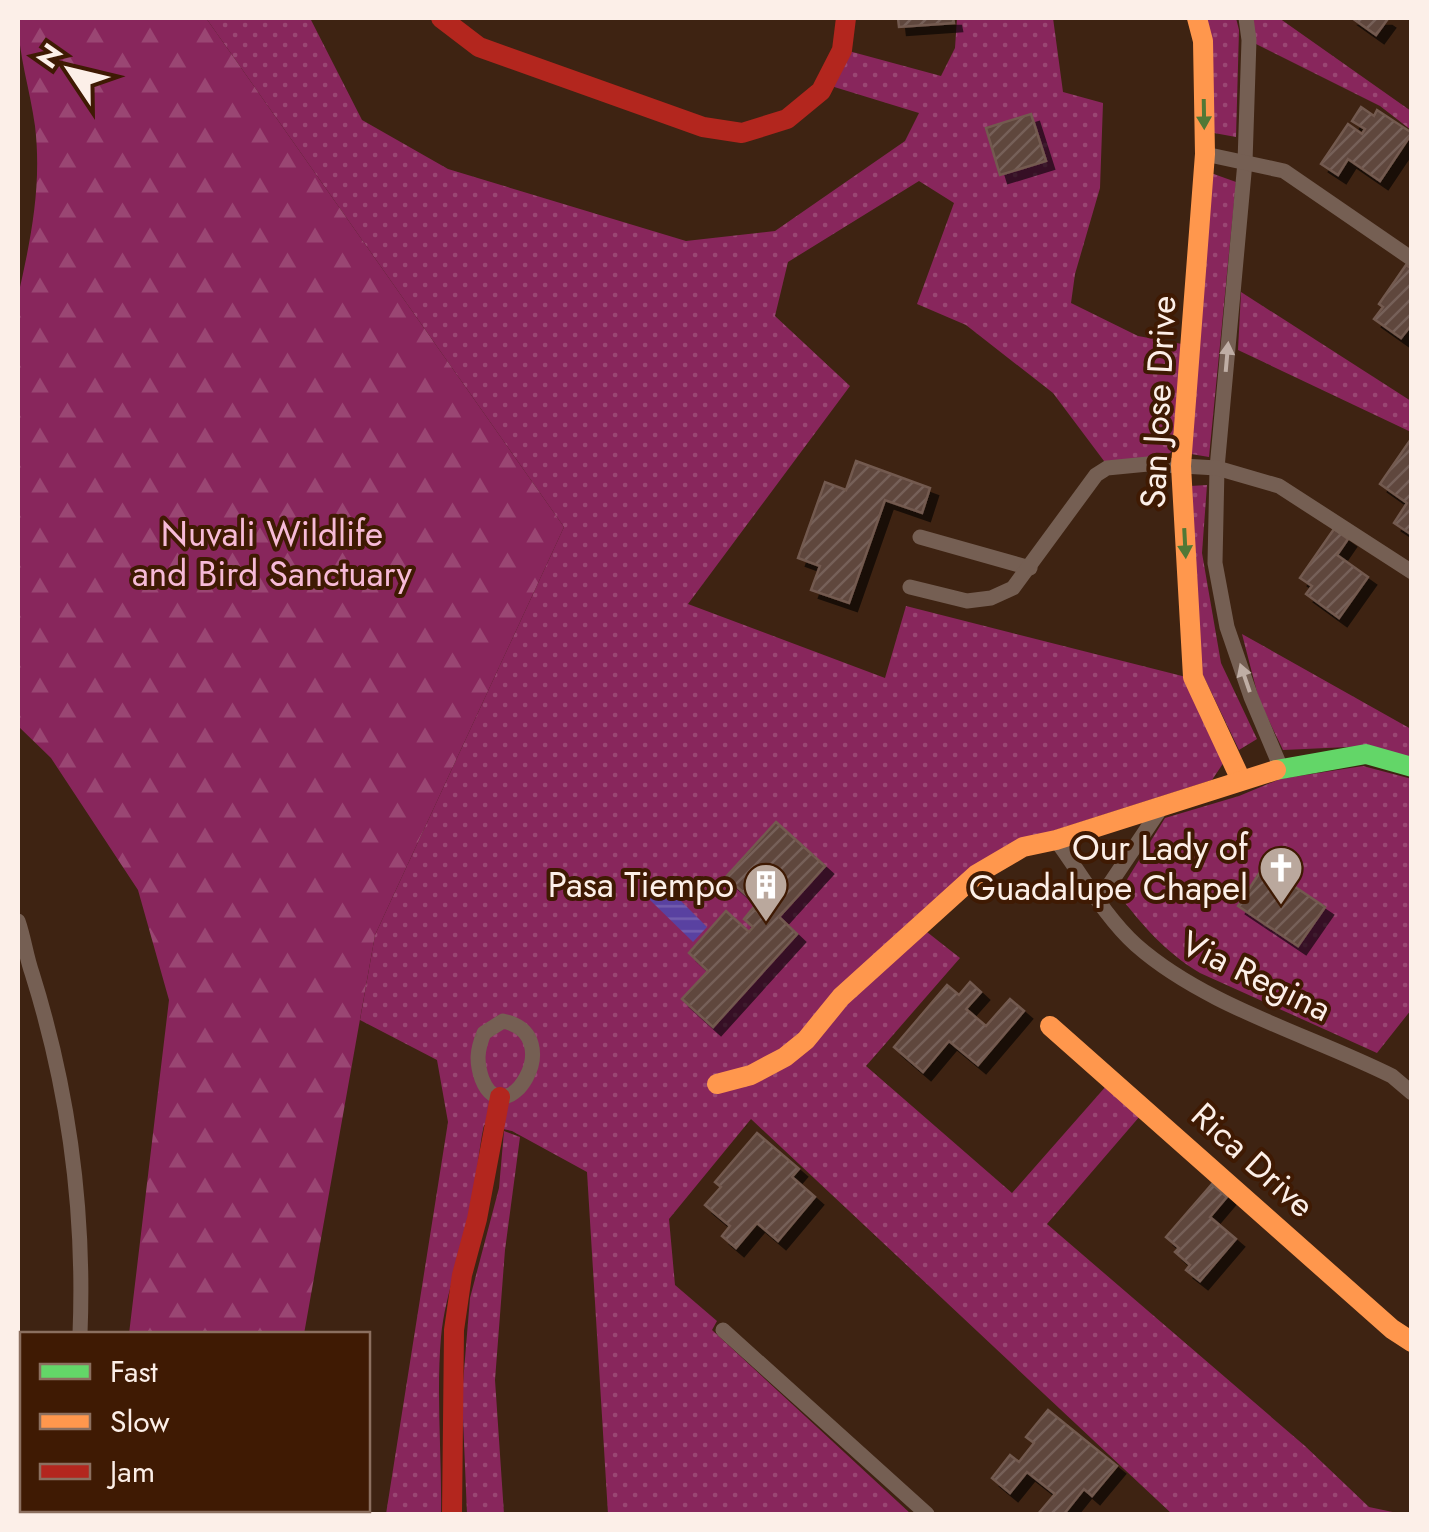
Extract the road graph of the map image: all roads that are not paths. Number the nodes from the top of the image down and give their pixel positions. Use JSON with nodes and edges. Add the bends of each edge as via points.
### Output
{"nodes":[{"id":1,"x":441,"y":18,"type":"edge"},
{"id":2,"x":846,"y":18,"type":"edge"},
{"id":3,"x":1197,"y":18,"type":"edge"},
{"id":4,"x":1246,"y":18,"type":"edge"},
{"id":5,"x":1205,"y":154,"type":"junction"},
{"id":6,"x":1245,"y":162,"type":"junction"},
{"id":7,"x":1412,"y":258,"type":"edge"},
{"id":8,"x":1181,"y":466,"type":"junction"},
{"id":9,"x":1217,"y":468,"type":"junction"},
{"id":10,"x":920,"y":537,"type":"dead end"},
{"id":11,"x":1030,"y":568,"type":"junction"},
{"id":12,"x":1412,"y":572,"type":"edge"},
{"id":13,"x":910,"y":587,"type":"dead end"},
{"id":14,"x":1412,"y":767,"type":"edge"},
{"id":15,"x":1281,"y":768,"type":"junction"},
{"id":16,"x":1241,"y":780,"type":"junction"},
{"id":17,"x":1161,"y":808,"type":"junction"},
{"id":18,"x":1056,"y":840,"type":"junction"},
{"id":19,"x":1099,"y":900,"type":"junction"},
{"id":20,"x":18,"y":926,"type":"edge"},
{"id":21,"x":1050,"y":1026,"type":"dead end"},
{"id":22,"x":717,"y":1084,"type":"dead end"},
{"id":23,"x":1412,"y":1093,"type":"edge"},
{"id":24,"x":500,"y":1097,"type":"junction"},
{"id":25,"x":723,"y":1330,"type":"dead end"},
{"id":26,"x":80,"y":1332,"type":"edge"},
{"id":27,"x":1412,"y":1342,"type":"edge"},
{"id":28,"x":452,"y":1514,"type":"edge"},
{"id":29,"x":927,"y":1514,"type":"edge"}],
"edges":[{"from":1,"to":2,"type":"street","via":[[479,47],[703,128],[742,133],[787,119],[821,91],[842,50]]},
{"from":3,"to":5,"type":"street","name":"San Jose Drive","one_way":true},
{"from":4,"to":6,"type":"street","name":"San Jose Drive"},
{"from":5,"to":6,"type":"street"},
{"from":5,"to":8,"type":"street","name":"San Jose Drive"},
{"from":6,"to":7,"type":"street","via":[[1284,170]]},
{"from":9,"to":6,"type":"street","name":"San Jose Drive","one_way":true},
{"from":8,"to":9,"type":"street"},
{"from":8,"to":11,"type":"street","via":[[1108,468],[1096,475]]},
{"from":8,"to":16,"type":"street","name":"San Jose Drive","one_way":true,"via":[[1193,677]]},
{"from":9,"to":12,"type":"street","via":[[1278,486]]},
{"from":15,"to":9,"type":"street","name":"San Jose Drive","one_way":true,"via":[[1228,627],[1215,563]]},
{"from":10,"to":11,"type":"street"},
{"from":11,"to":13,"type":"street","via":[[1013,588],[991,598],[967,601]]},
{"from":14,"to":15,"type":"street","via":[[1366,754]]},
{"from":15,"to":16,"type":"street"},
{"from":16,"to":17,"type":"street"},
{"from":17,"to":18,"type":"street"},
{"from":17,"to":19,"type":"street"},
{"from":18,"to":19,"type":"street","name":"Via Regina"},
{"from":18,"to":22,"type":"street","via":[[1023,846],[977,874],[841,996],[796,1048],[751,1075]]},
{"from":19,"to":23,"type":"street","name":"Via Regina","via":[[1164,967],[1392,1076]]},
{"from":20,"to":26,"type":"street","via":[[56,1061],[75,1162]]},
{"from":21,"to":27,"type":"street","name":"Rica Drive"},
{"from":24,"to":24,"type":"street","via":[[521,1088],[532,1059],[528,1036],[504,1021],[484,1033],[477,1054],[485,1087]]},
{"from":24,"to":28,"type":"street","via":[[454,1330]]},
{"from":25,"to":29,"type":"street"}]}
